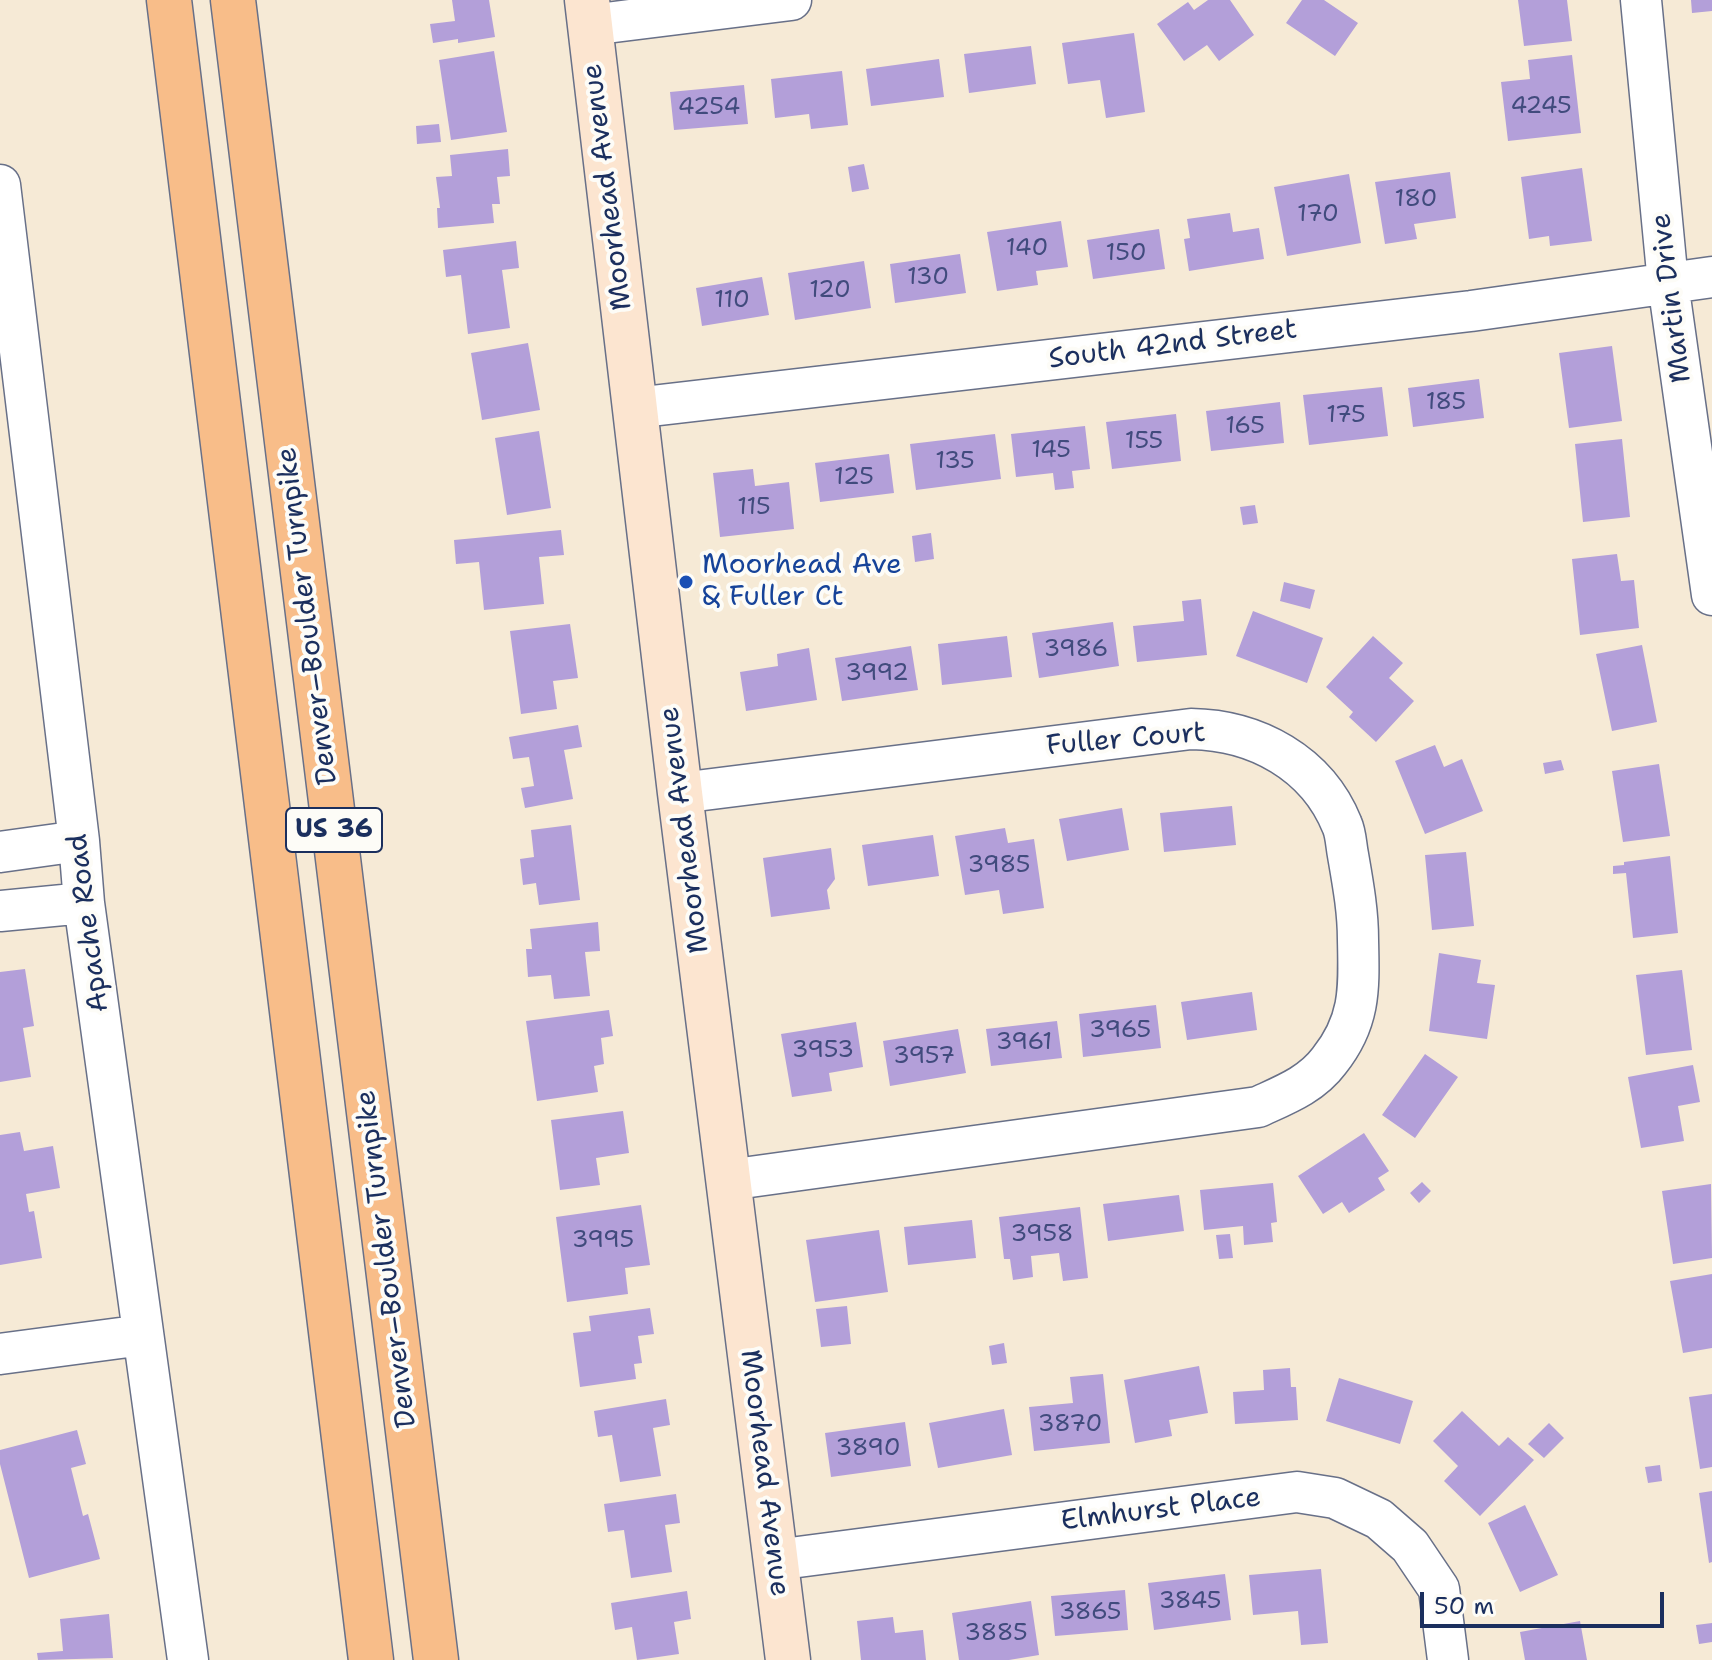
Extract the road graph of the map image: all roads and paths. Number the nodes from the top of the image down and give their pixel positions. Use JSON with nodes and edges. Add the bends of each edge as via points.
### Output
{"nodes":[{"id":1,"x":169,"y":0,"type":"edge"},
{"id":2,"x":233,"y":0,"type":"edge"},
{"id":3,"x":791,"y":0,"type":"edge"},
{"id":4,"x":1641,"y":0,"type":"edge"},
{"id":5,"x":588,"y":12,"type":"edge"},
{"id":6,"x":0,"y":185,"type":"edge"},
{"id":7,"x":1712,"y":277,"type":"edge"},
{"id":8,"x":1668,"y":283,"type":"junction"},
{"id":9,"x":634,"y":408,"type":"junction"},
{"id":10,"x":1712,"y":595,"type":"edge"},
{"id":11,"x":680,"y":793,"type":"junction"},
{"id":12,"x":79,"y":841,"type":"junction"},
{"id":13,"x":0,"y":852,"type":"edge"},
{"id":14,"x":84,"y":903,"type":"junction"},
{"id":15,"x":0,"y":911,"type":"edge"},
{"id":16,"x":728,"y":1180,"type":"junction"},
{"id":17,"x":143,"y":1335,"type":"junction"},
{"id":18,"x":0,"y":1354,"type":"edge"},
{"id":19,"x":775,"y":1560,"type":"junction"},
{"id":20,"x":188,"y":1660,"type":"edge"},
{"id":21,"x":371,"y":1660,"type":"edge"},
{"id":22,"x":436,"y":1660,"type":"edge"},
{"id":23,"x":788,"y":1660,"type":"edge"},
{"id":24,"x":1448,"y":1660,"type":"edge"}],
"edges":[{"from":1,"to":21,"type":"highway","number":"US 36"},
{"from":2,"to":22,"type":"highway","name":"Denver–Boulder Turnpike","number":"US 36"},
{"from":3,"to":5,"type":"street"},
{"from":4,"to":8,"type":"street","name":"Martin Drive"},
{"from":5,"to":9,"type":"street","name":"Moorhead Avenue"},
{"from":6,"to":12,"type":"street","name":"Apache Road"},
{"from":7,"to":8,"type":"street","name":"South 42nd Street"},
{"from":8,"to":9,"type":"street","name":"South 42nd Street","via":[[1471,311]]},
{"from":8,"to":10,"type":"street","name":"Martin Drive"},
{"from":9,"to":11,"type":"street","name":"Moorhead Avenue"},
{"from":11,"to":16,"type":"street","name":"Moorhead Avenue"},
{"from":11,"to":16,"type":"street","name":"Fuller Court","via":[[1210,730],[1250,738],[1283,753],[1318,785],[1343,826],[1358,911],[1359,994],[1348,1031],[1328,1063],[1301,1088],[1258,1107]]},
{"from":12,"to":13,"type":"street"},
{"from":12,"to":14,"type":"street","name":"Apache Road"},
{"from":14,"to":15,"type":"street"},
{"from":14,"to":17,"type":"street","name":"Apache Road"},
{"from":16,"to":19,"type":"street","name":"Moorhead Avenue"},
{"from":17,"to":18,"type":"street"},
{"from":17,"to":20,"type":"street","name":"Apache Road"},
{"from":19,"to":23,"type":"street","name":"Moorhead Avenue"},
{"from":19,"to":24,"type":"street","name":"Elmhurst Place","via":[[1297,1492],[1346,1503],[1379,1519],[1410,1546],[1439,1589]]}]}
